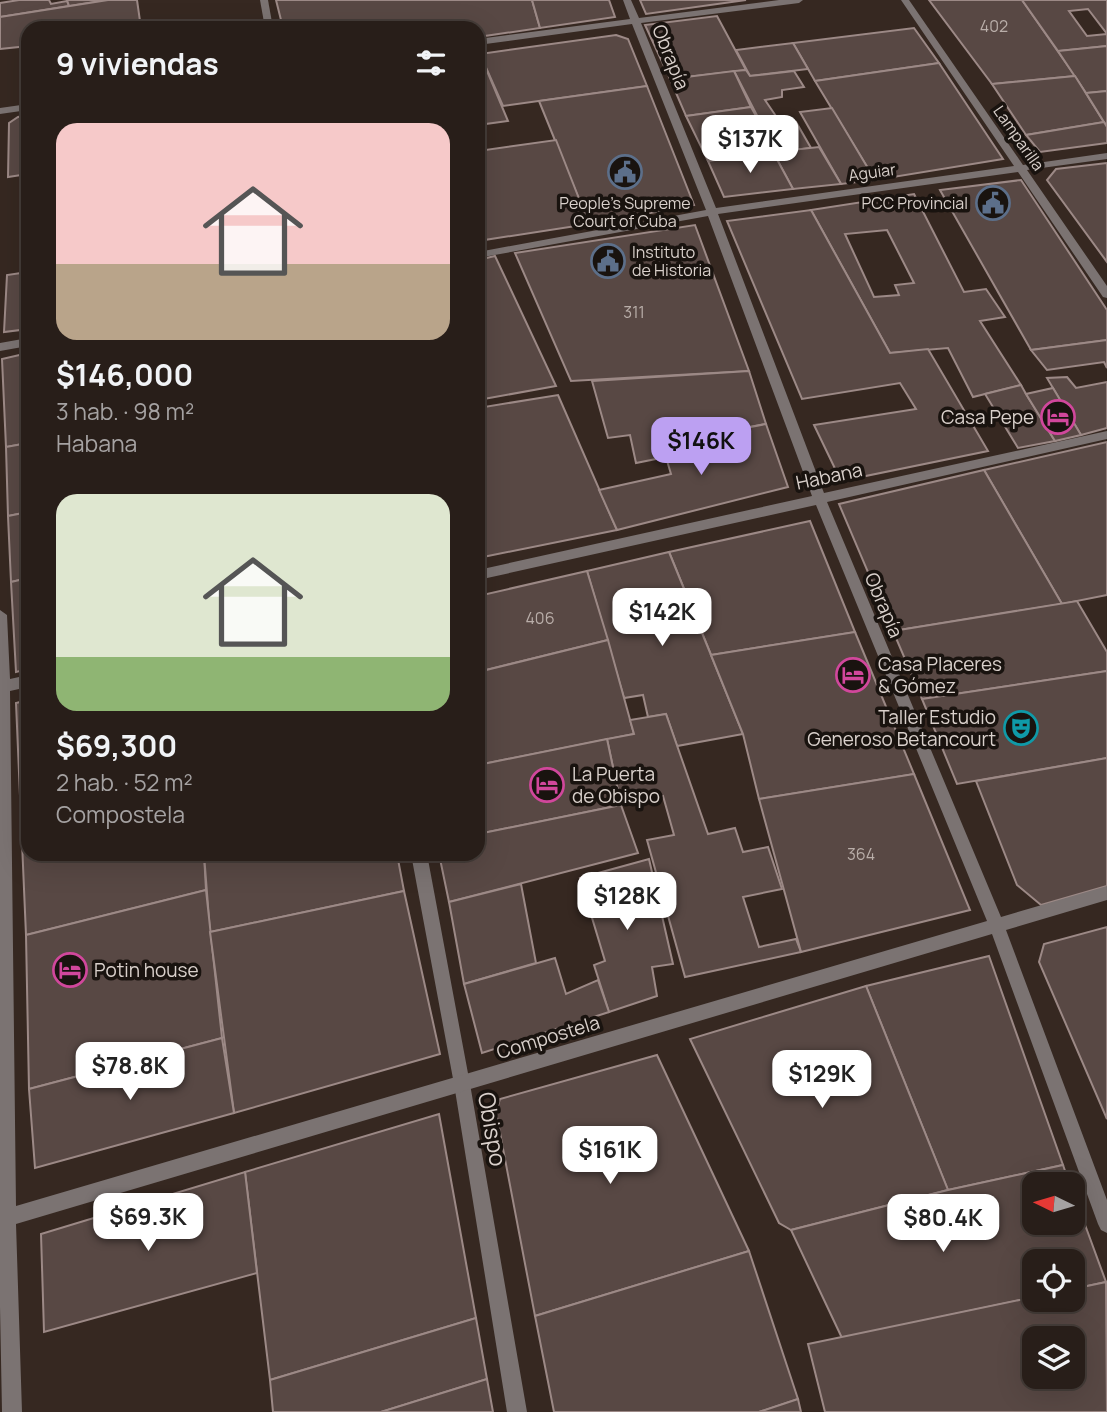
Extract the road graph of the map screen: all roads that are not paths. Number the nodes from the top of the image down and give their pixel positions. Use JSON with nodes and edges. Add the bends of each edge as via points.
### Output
{"nodes":[{"id":1,"x":264,"y":0,"type":"edge"},
{"id":2,"x":627,"y":0,"type":"edge"},
{"id":3,"x":799,"y":0,"type":"edge"},
{"id":4,"x":905,"y":0,"type":"edge"},
{"id":5,"x":635,"y":20,"type":"junction"},
{"id":6,"x":268,"y":21,"type":"edge"},
{"id":7,"x":485,"y":41,"type":"edge"},
{"id":8,"x":21,"y":108,"type":"edge"},
{"id":9,"x":0,"y":111,"type":"edge"},
{"id":10,"x":1107,"y":156,"type":"edge"},
{"id":11,"x":1021,"y":167,"type":"junction"},
{"id":12,"x":712,"y":212,"type":"junction"},
{"id":13,"x":485,"y":254,"type":"edge"},
{"id":14,"x":1107,"y":294,"type":"edge"},
{"id":15,"x":21,"y":343,"type":"edge"},
{"id":16,"x":0,"y":347,"type":"edge"},
{"id":17,"x":1107,"y":435,"type":"edge"},
{"id":18,"x":819,"y":497,"type":"junction"},
{"id":19,"x":485,"y":573,"type":"edge"},
{"id":20,"x":0,"y":615,"type":"edge"},
{"id":21,"x":21,"y":683,"type":"edge"},
{"id":22,"x":2,"y":687,"type":"edge"},
{"id":23,"x":420,"y":861,"type":"edge"},
{"id":24,"x":1107,"y":893,"type":"edge"},
{"id":25,"x":996,"y":924,"type":"junction"},
{"id":26,"x":462,"y":1084,"type":"junction"},
{"id":27,"x":3,"y":1219,"type":"edge"},
{"id":28,"x":1107,"y":1224,"type":"edge"},
{"id":29,"x":12,"y":1412,"type":"edge"},
{"id":30,"x":517,"y":1412,"type":"edge"}],
"edges":[{"from":1,"to":6,"type":"street"},
{"from":2,"to":5,"type":"street","name":"Obrapía"},
{"from":3,"to":5,"type":"street"},
{"from":4,"to":11,"type":"street","name":"Lamparilla"},
{"from":5,"to":7,"type":"street"},
{"from":5,"to":12,"type":"street","name":"Obrapía"},
{"from":8,"to":9,"type":"street"},
{"from":10,"to":11,"type":"street","name":"Aguiar"},
{"from":11,"to":12,"type":"street","name":"Aguiar"},
{"from":11,"to":14,"type":"street","name":"Lamparilla"},
{"from":12,"to":13,"type":"street","name":"Aguiar"},
{"from":12,"to":18,"type":"street","name":"Obrapía"},
{"from":15,"to":16,"type":"street"},
{"from":17,"to":18,"type":"street","name":"Habana"},
{"from":18,"to":19,"type":"street","name":"Habana"},
{"from":18,"to":25,"type":"street","name":"Obrapía"},
{"from":20,"to":22,"type":"street"},
{"from":21,"to":22,"type":"street"},
{"from":22,"to":27,"type":"street"},
{"from":23,"to":26,"type":"street","name":"Obispo"},
{"from":24,"to":25,"type":"street","name":"Compostela"},
{"from":25,"to":26,"type":"street","name":"Compostela"},
{"from":25,"to":28,"type":"street","name":"Obrapía"},
{"from":26,"to":27,"type":"street","name":"Compostela"},
{"from":26,"to":30,"type":"street","name":"Obispo"},
{"from":27,"to":29,"type":"street"}]}
